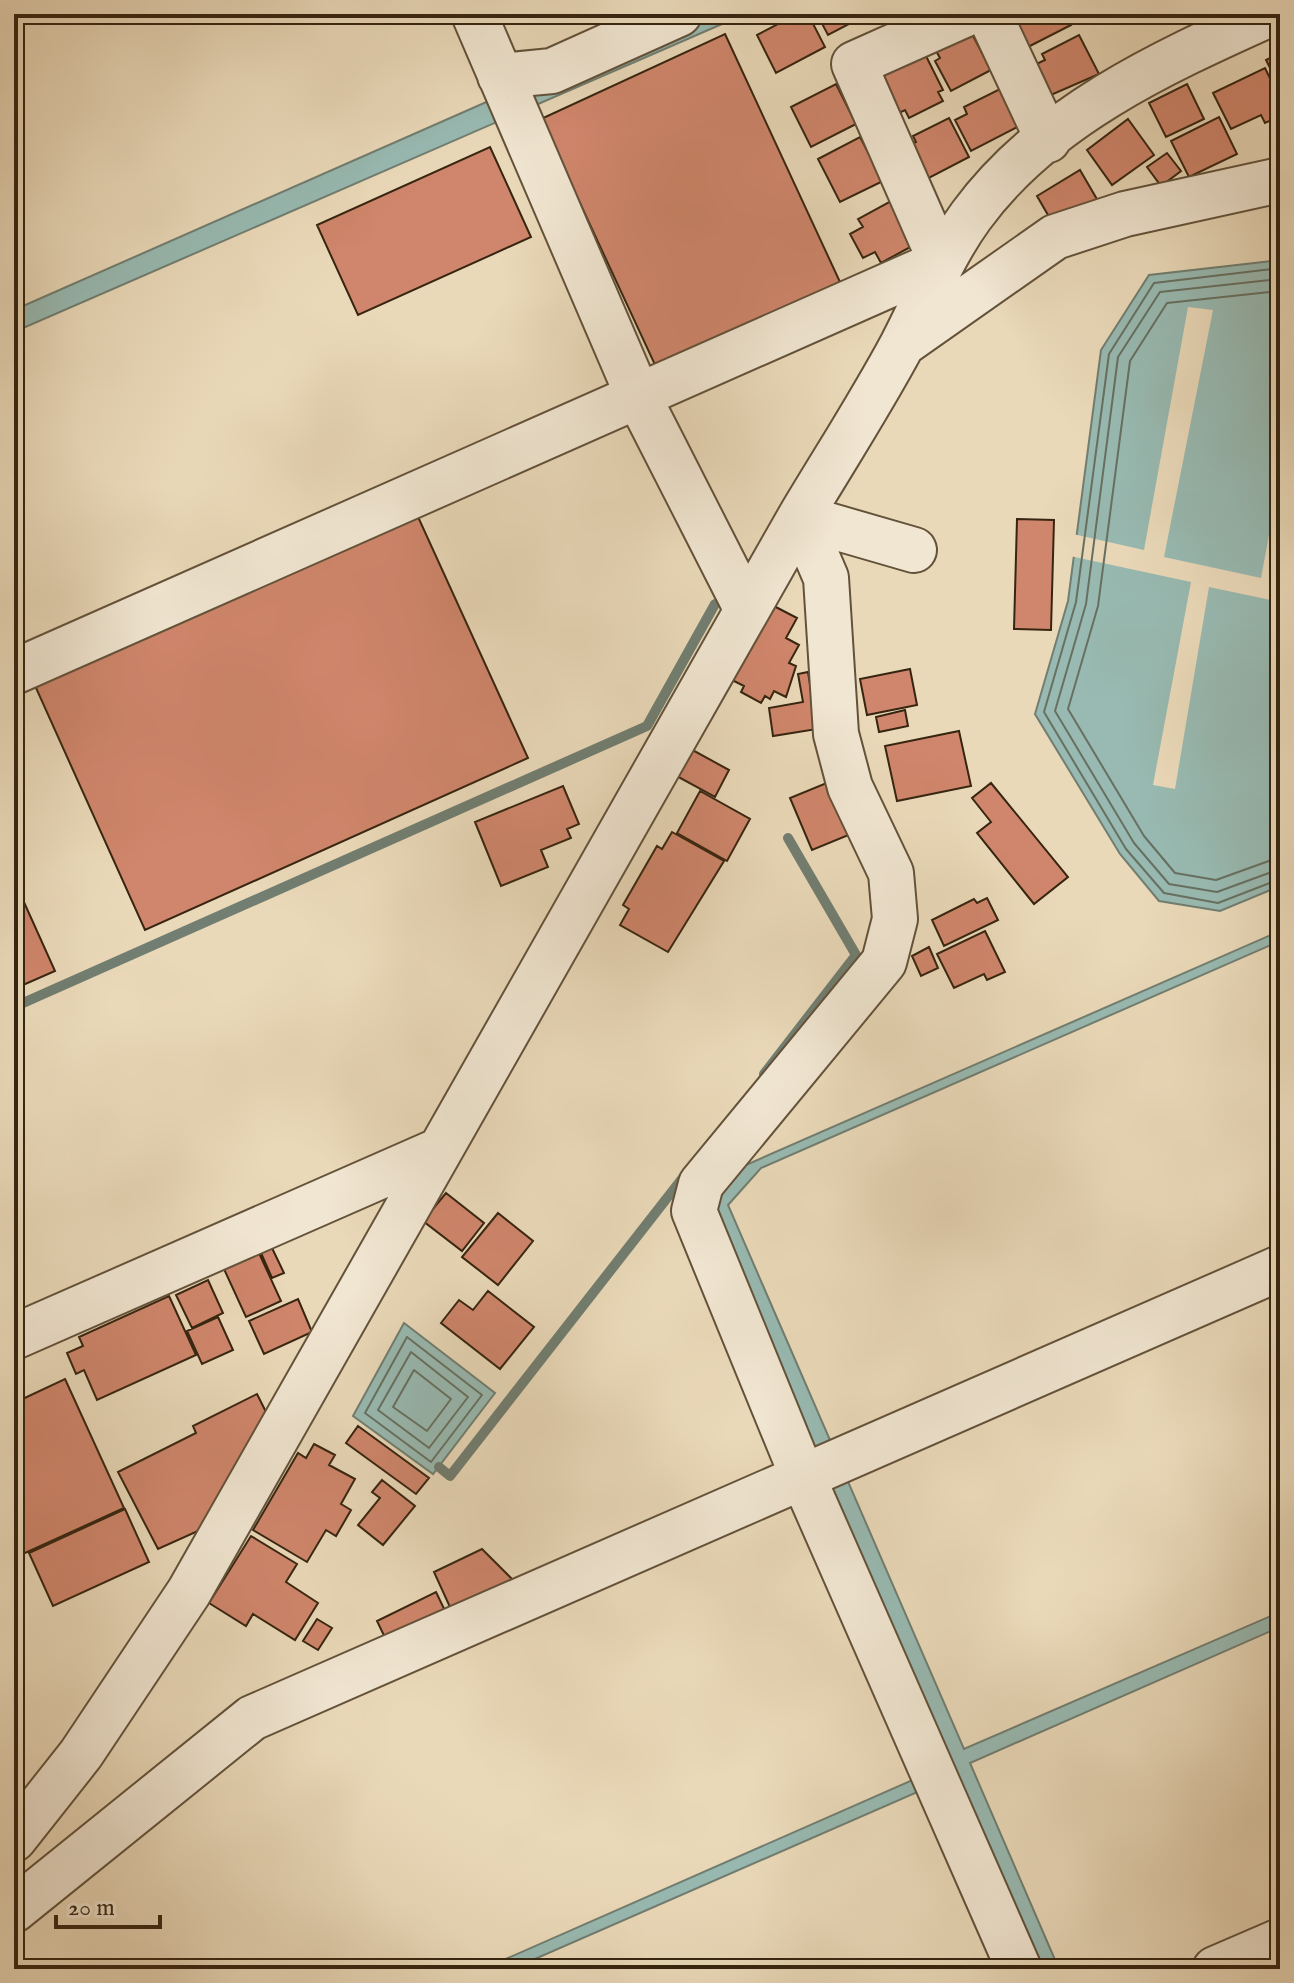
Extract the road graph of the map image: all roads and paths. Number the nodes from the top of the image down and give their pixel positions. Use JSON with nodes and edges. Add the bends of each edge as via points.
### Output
{"nodes":[{"id":1,"x":474,"y":14,"type":"edge"},
{"id":2,"x":679,"y":14,"type":"edge"},
{"id":3,"x":966,"y":14,"type":"edge"},
{"id":4,"x":989,"y":14,"type":"edge"},
{"id":5,"x":1270,"y":14,"type":"edge"},
{"id":6,"x":507,"y":92,"type":"junction"},
{"id":7,"x":1048,"y":140,"type":"junction"},
{"id":8,"x":1280,"y":180,"type":"edge"},
{"id":9,"x":941,"y":262,"type":"junction"},
{"id":10,"x":902,"y":345,"type":"junction"},
{"id":11,"x":638,"y":396,"type":"junction"},
{"id":12,"x":800,"y":517,"type":"junction"},
{"id":13,"x":914,"y":550,"type":"dead end"},
{"id":14,"x":747,"y":610,"type":"junction"},
{"id":15,"x":14,"y":672,"type":"edge"},
{"id":16,"x":440,"y":1150,"type":"junction"},
{"id":17,"x":1280,"y":1268,"type":"edge"},
{"id":18,"x":14,"y":1337,"type":"edge"},
{"id":19,"x":821,"y":1467,"type":"junction"},
{"id":20,"x":14,"y":1839,"type":"edge"},
{"id":21,"x":14,"y":1910,"type":"edge"},
{"id":22,"x":1280,"y":1941,"type":"edge"},
{"id":23,"x":1019,"y":1969,"type":"edge"},
{"id":24,"x":1215,"y":1969,"type":"edge"}],
"edges":[{"from":1,"to":6,"type":"street"},
{"from":2,"to":6,"type":"street"},
{"from":3,"to":9,"type":"street","via":[[854,64]]},
{"from":4,"to":7,"type":"street"},
{"from":5,"to":7,"type":"street","via":[[1166,61],[1086,109]]},
{"from":6,"to":11,"type":"street"},
{"from":7,"to":9,"type":"street","via":[[972,214]]},
{"from":8,"to":10,"type":"street","via":[[1125,214],[1055,237]]},
{"from":9,"to":10,"type":"street"},
{"from":9,"to":11,"type":"street"},
{"from":10,"to":12,"type":"street"},
{"from":11,"to":14,"type":"street"},
{"from":11,"to":15,"type":"street"},
{"from":12,"to":13,"type":"street"},
{"from":12,"to":14,"type":"street"},
{"from":12,"to":19,"type":"street","via":[[826,578],[836,734],[850,787],[891,873],[895,919],[884,962],[701,1184],[694,1211]]},
{"from":14,"to":16,"type":"street"},
{"from":16,"to":18,"type":"street"},
{"from":16,"to":20,"type":"street","via":[[189,1592],[81,1754]]},
{"from":17,"to":19,"type":"street"},
{"from":19,"to":21,"type":"street","via":[[252,1718]]},
{"from":19,"to":23,"type":"street","via":[[935,1777]]},
{"from":22,"to":24,"type":"street"}]}
